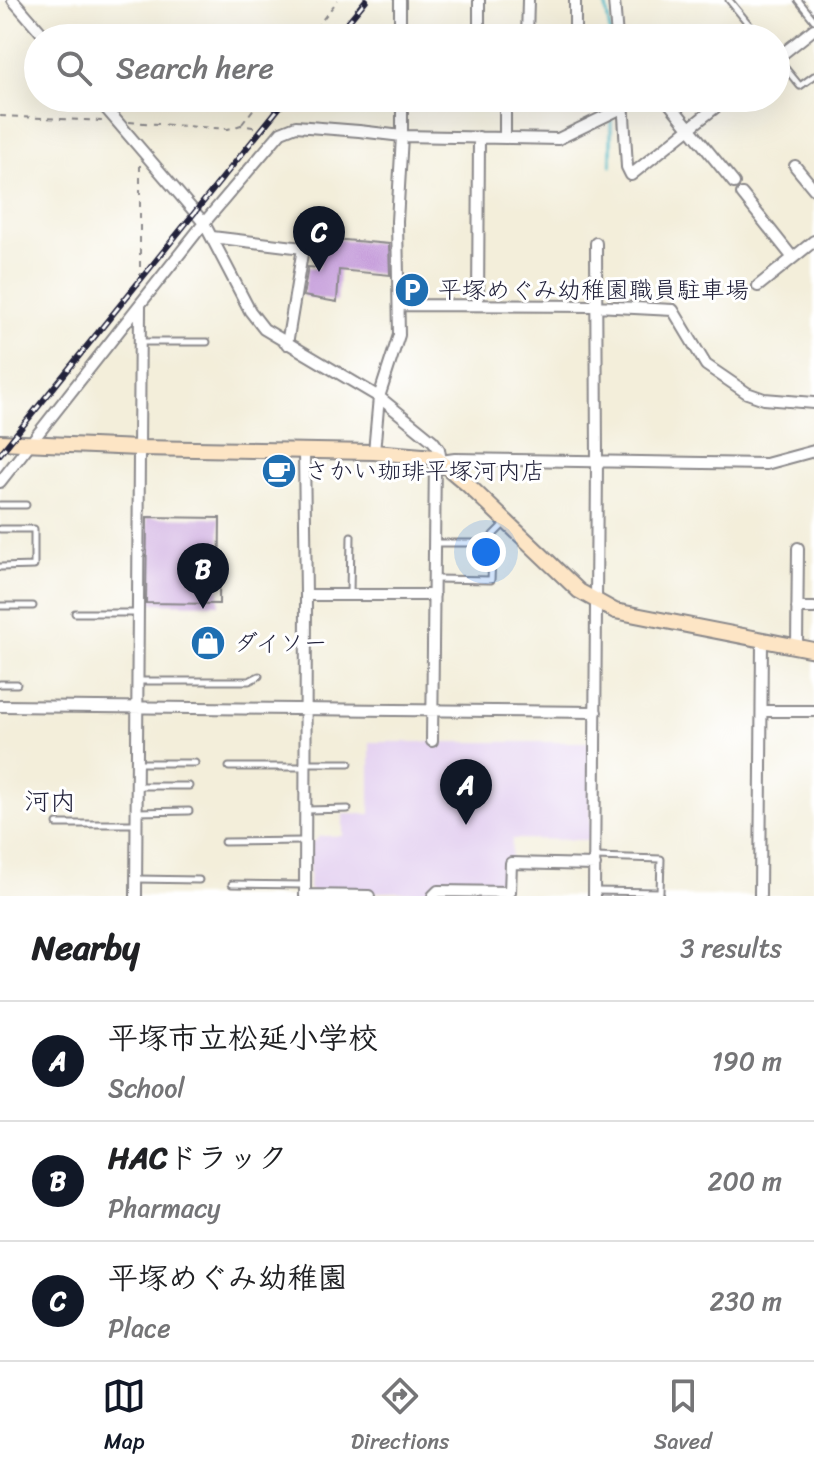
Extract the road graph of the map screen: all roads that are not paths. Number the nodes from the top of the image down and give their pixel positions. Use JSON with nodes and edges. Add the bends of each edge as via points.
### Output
{"nodes":[{"id":1,"x":13,"y":0,"type":"edge"},
{"id":2,"x":400,"y":0,"type":"edge"},
{"id":3,"x":479,"y":0,"type":"edge"},
{"id":4,"x":528,"y":0,"type":"edge"},
{"id":5,"x":575,"y":0,"type":"edge"},
{"id":6,"x":614,"y":0,"type":"edge"},
{"id":7,"x":729,"y":0,"type":"edge"},
{"id":8,"x":798,"y":0,"type":"edge"},
{"id":9,"x":814,"y":20,"type":"edge"},
{"id":10,"x":34,"y":24,"type":"edge"},
{"id":11,"x":400,"y":24,"type":"edge"},
{"id":12,"x":479,"y":24,"type":"edge"},
{"id":13,"x":527,"y":24,"type":"edge"},
{"id":14,"x":575,"y":24,"type":"edge"},
{"id":15,"x":616,"y":24,"type":"edge"},
{"id":16,"x":749,"y":24,"type":"edge"},
{"id":17,"x":814,"y":29,"type":"edge"},
{"id":18,"x":790,"y":47,"type":"edge"},
{"id":19,"x":790,"y":74,"type":"edge"},
{"id":20,"x":814,"y":76,"type":"edge"},
{"id":21,"x":109,"y":112,"type":"edge"},
{"id":22,"x":402,"y":112,"type":"edge"},
{"id":23,"x":505,"y":112,"type":"edge"},
{"id":24,"x":605,"y":112,"type":"edge"},
{"id":25,"x":624,"y":112,"type":"edge"},
{"id":26,"x":676,"y":112,"type":"edge"},
{"id":27,"x":709,"y":112,"type":"edge"},
{"id":28,"x":689,"y":128,"type":"junction"},
{"id":29,"x":402,"y":136,"type":"junction"},
{"id":30,"x":479,"y":137,"type":"junction"},
{"id":31,"x":505,"y":138,"type":"junction"},
{"id":32,"x":795,"y":166,"type":"dead end"},
{"id":33,"x":734,"y":183,"type":"dead end"},
{"id":34,"x":814,"y":189,"type":"edge"},
{"id":35,"x":742,"y":194,"type":"dead end"},
{"id":36,"x":204,"y":223,"type":"junction"},
{"id":37,"x":212,"y":237,"type":"junction"},
{"id":38,"x":814,"y":241,"type":"edge"},
{"id":39,"x":596,"y":243,"type":"dead end"},
{"id":40,"x":793,"y":258,"type":"junction"},
{"id":41,"x":758,"y":286,"type":"dead end"},
{"id":42,"x":399,"y":305,"type":"junction"},
{"id":43,"x":478,"y":305,"type":"junction"},
{"id":44,"x":140,"y":306,"type":"junction"},
{"id":45,"x":596,"y":306,"type":"junction"},
{"id":46,"x":140,"y":342,"type":"junction"},
{"id":47,"x":207,"y":342,"type":"dead end"},
{"id":48,"x":287,"y":344,"type":"junction"},
{"id":49,"x":379,"y":397,"type":"junction"},
{"id":50,"x":814,"y":403,"type":"edge"},
{"id":51,"x":0,"y":442,"type":"edge"},
{"id":52,"x":31,"y":443,"type":"junction"},
{"id":53,"x":139,"y":448,"type":"junction"},
{"id":54,"x":814,"y":451,"type":"edge"},
{"id":55,"x":304,"y":452,"type":"junction"},
{"id":56,"x":374,"y":452,"type":"junction"},
{"id":57,"x":438,"y":459,"type":"junction"},
{"id":58,"x":597,"y":460,"type":"junction"},
{"id":59,"x":0,"y":482,"type":"edge"},
{"id":60,"x":0,"y":505,"type":"edge"},
{"id":61,"x":26,"y":505,"type":"dead end"},
{"id":62,"x":507,"y":522,"type":"junction"},
{"id":63,"x":0,"y":529,"type":"edge"},
{"id":64,"x":351,"y":536,"type":"dead end"},
{"id":65,"x":435,"y":542,"type":"junction"},
{"id":66,"x":492,"y":543,"type":"junction"},
{"id":67,"x":798,"y":548,"type":"dead end"},
{"id":68,"x":0,"y":567,"type":"edge"},
{"id":69,"x":434,"y":579,"type":"junction"},
{"id":70,"x":306,"y":595,"type":"junction"},
{"id":71,"x":350,"y":595,"type":"junction"},
{"id":72,"x":434,"y":595,"type":"junction"},
{"id":73,"x":596,"y":601,"type":"junction"},
{"id":74,"x":0,"y":606,"type":"edge"},
{"id":75,"x":33,"y":606,"type":"dead end"},
{"id":76,"x":797,"y":608,"type":"junction"},
{"id":77,"x":814,"y":608,"type":"edge"},
{"id":78,"x":75,"y":613,"type":"dead end"},
{"id":79,"x":138,"y":613,"type":"junction"},
{"id":80,"x":762,"y":640,"type":"junction"},
{"id":81,"x":797,"y":646,"type":"junction"},
{"id":82,"x":814,"y":650,"type":"edge"},
{"id":83,"x":259,"y":676,"type":"dead end"},
{"id":84,"x":137,"y":681,"type":"junction"},
{"id":85,"x":0,"y":684,"type":"edge"},
{"id":86,"x":17,"y":684,"type":"dead end"},
{"id":87,"x":0,"y":706,"type":"edge"},
{"id":88,"x":137,"y":707,"type":"junction"},
{"id":89,"x":306,"y":710,"type":"junction"},
{"id":90,"x":433,"y":711,"type":"junction"},
{"id":91,"x":762,"y":711,"type":"junction"},
{"id":92,"x":814,"y":711,"type":"edge"},
{"id":93,"x":596,"y":712,"type":"junction"},
{"id":94,"x":432,"y":741,"type":"dead end"},
{"id":95,"x":137,"y":763,"type":"junction"},
{"id":96,"x":195,"y":763,"type":"dead end"},
{"id":97,"x":349,"y":763,"type":"dead end"},
{"id":98,"x":306,"y":765,"type":"junction"},
{"id":99,"x":229,"y":767,"type":"dead end"},
{"id":100,"x":137,"y":786,"type":"junction"},
{"id":101,"x":189,"y":786,"type":"dead end"},
{"id":102,"x":348,"y":809,"type":"dead end"},
{"id":103,"x":306,"y":810,"type":"junction"},
{"id":104,"x":189,"y":811,"type":"dead end"},
{"id":105,"x":136,"y":818,"type":"junction"},
{"id":106,"x":57,"y":824,"type":"dead end"},
{"id":107,"x":305,"y":841,"type":"junction"},
{"id":108,"x":224,"y":842,"type":"dead end"},
{"id":109,"x":595,"y":861,"type":"junction"},
{"id":110,"x":136,"y":879,"type":"junction"},
{"id":111,"x":199,"y":880,"type":"dead end"},
{"id":112,"x":232,"y":884,"type":"dead end"},
{"id":113,"x":305,"y":892,"type":"edge"},
{"id":114,"x":594,"y":894,"type":"edge"},
{"id":115,"x":136,"y":896,"type":"edge"},
{"id":116,"x":369,"y":896,"type":"edge"},
{"id":117,"x":433,"y":896,"type":"edge"},
{"id":118,"x":760,"y":896,"type":"edge"}],
"edges":[{"from":1,"to":10,"type":"street"},
{"from":2,"to":11,"type":"street"},
{"from":3,"to":12,"type":"street"},
{"from":4,"to":13,"type":"street"},
{"from":5,"to":14,"type":"street"},
{"from":6,"to":15,"type":"street"},
{"from":7,"to":16,"type":"lane"},
{"from":8,"to":9,"type":"lane"},
{"from":17,"to":18,"type":"street"},
{"from":19,"to":20,"type":"lane","via":[[800,86]]},
{"from":21,"to":36,"type":"street"},
{"from":22,"to":29,"type":"street"},
{"from":23,"to":31,"type":"street"},
{"from":24,"to":31,"type":"street","via":[[558,139]]},
{"from":25,"to":28,"type":"street","via":[[631,175]]},
{"from":26,"to":28,"type":"street"},
{"from":27,"to":28,"type":"street"},
{"from":28,"to":33,"type":"street"},
{"from":29,"to":30,"type":"street"},
{"from":29,"to":36,"type":"street","via":[[296,126],[281,132]]},
{"from":29,"to":42,"type":"street"},
{"from":30,"to":31,"type":"street"},
{"from":30,"to":43,"type":"street"},
{"from":32,"to":34,"type":"street"},
{"from":35,"to":40,"type":"street"},
{"from":36,"to":37,"type":"street"},
{"from":36,"to":44,"type":"street"},
{"from":37,"to":48,"type":"street","via":[[250,311],[264,329]]},
{"from":37,"to":48,"type":"street","via":[[303,248]]},
{"from":38,"to":40,"type":"street"},
{"from":39,"to":45,"type":"street"},
{"from":40,"to":41,"type":"street"},
{"from":42,"to":43,"type":"street"},
{"from":42,"to":49,"type":"street","via":[[399,335]]},
{"from":43,"to":45,"type":"street"},
{"from":44,"to":46,"type":"street"},
{"from":44,"to":52,"type":"street"},
{"from":45,"to":50,"type":"street","via":[[673,310],[706,365],[747,393]]},
{"from":45,"to":58,"type":"street"},
{"from":46,"to":47,"type":"lane"},
{"from":46,"to":53,"type":"street"},
{"from":48,"to":49,"type":"street"},
{"from":49,"to":56,"type":"street"},
{"from":49,"to":57,"type":"street","via":[[433,441]]},
{"from":51,"to":52,"type":"street"},
{"from":52,"to":53,"type":"street"},
{"from":52,"to":59,"type":"street"},
{"from":53,"to":55,"type":"street"},
{"from":53,"to":79,"type":"street"},
{"from":54,"to":58,"type":"street","via":[[766,464]]},
{"from":55,"to":56,"type":"street"},
{"from":55,"to":70,"type":"street"},
{"from":56,"to":57,"type":"street"},
{"from":57,"to":58,"type":"street"},
{"from":57,"to":62,"type":"street"},
{"from":57,"to":65,"type":"street"},
{"from":58,"to":73,"type":"street"},
{"from":60,"to":61,"type":"lane"},
{"from":62,"to":66,"type":"lane"},
{"from":62,"to":73,"type":"street"},
{"from":63,"to":68,"type":"lane","via":[[34,529],[34,566]]},
{"from":64,"to":71,"type":"lane"},
{"from":65,"to":66,"type":"lane"},
{"from":65,"to":69,"type":"street"},
{"from":66,"to":69,"type":"lane","via":[[491,580]]},
{"from":67,"to":76,"type":"street"},
{"from":69,"to":72,"type":"street"},
{"from":70,"to":71,"type":"street"},
{"from":70,"to":89,"type":"street"},
{"from":71,"to":72,"type":"street"},
{"from":72,"to":90,"type":"street"},
{"from":73,"to":80,"type":"street","via":[[615,611]]},
{"from":73,"to":93,"type":"street"},
{"from":74,"to":75,"type":"lane"},
{"from":76,"to":77,"type":"street"},
{"from":76,"to":81,"type":"street"},
{"from":78,"to":79,"type":"lane"},
{"from":79,"to":84,"type":"street"},
{"from":80,"to":81,"type":"street"},
{"from":80,"to":91,"type":"street"},
{"from":81,"to":82,"type":"street"},
{"from":83,"to":84,"type":"lane","via":[[249,681]]},
{"from":84,"to":88,"type":"street"},
{"from":85,"to":86,"type":"lane"},
{"from":87,"to":88,"type":"street"},
{"from":88,"to":89,"type":"street"},
{"from":88,"to":95,"type":"street"},
{"from":89,"to":90,"type":"street"},
{"from":89,"to":98,"type":"street"},
{"from":90,"to":93,"type":"street"},
{"from":90,"to":94,"type":"street"},
{"from":91,"to":92,"type":"street"},
{"from":91,"to":118,"type":"street"},
{"from":93,"to":109,"type":"street"},
{"from":95,"to":96,"type":"lane"},
{"from":95,"to":100,"type":"street"},
{"from":97,"to":98,"type":"lane"},
{"from":98,"to":99,"type":"lane"},
{"from":98,"to":103,"type":"street"},
{"from":100,"to":101,"type":"lane"},
{"from":100,"to":105,"type":"street"},
{"from":102,"to":103,"type":"lane"},
{"from":103,"to":107,"type":"street"},
{"from":104,"to":105,"type":"lane"},
{"from":105,"to":106,"type":"lane"},
{"from":105,"to":110,"type":"street"},
{"from":107,"to":108,"type":"lane"},
{"from":107,"to":113,"type":"street"},
{"from":109,"to":114,"type":"street"},
{"from":109,"to":114,"type":"lane","via":[[661,859],[660,892]]},
{"from":109,"to":117,"type":"street","via":[[511,863],[510,892],[438,891]]},
{"from":110,"to":111,"type":"lane"},
{"from":110,"to":115,"type":"street"},
{"from":112,"to":113,"type":"lane"},
{"from":113,"to":116,"type":"street"}]}
